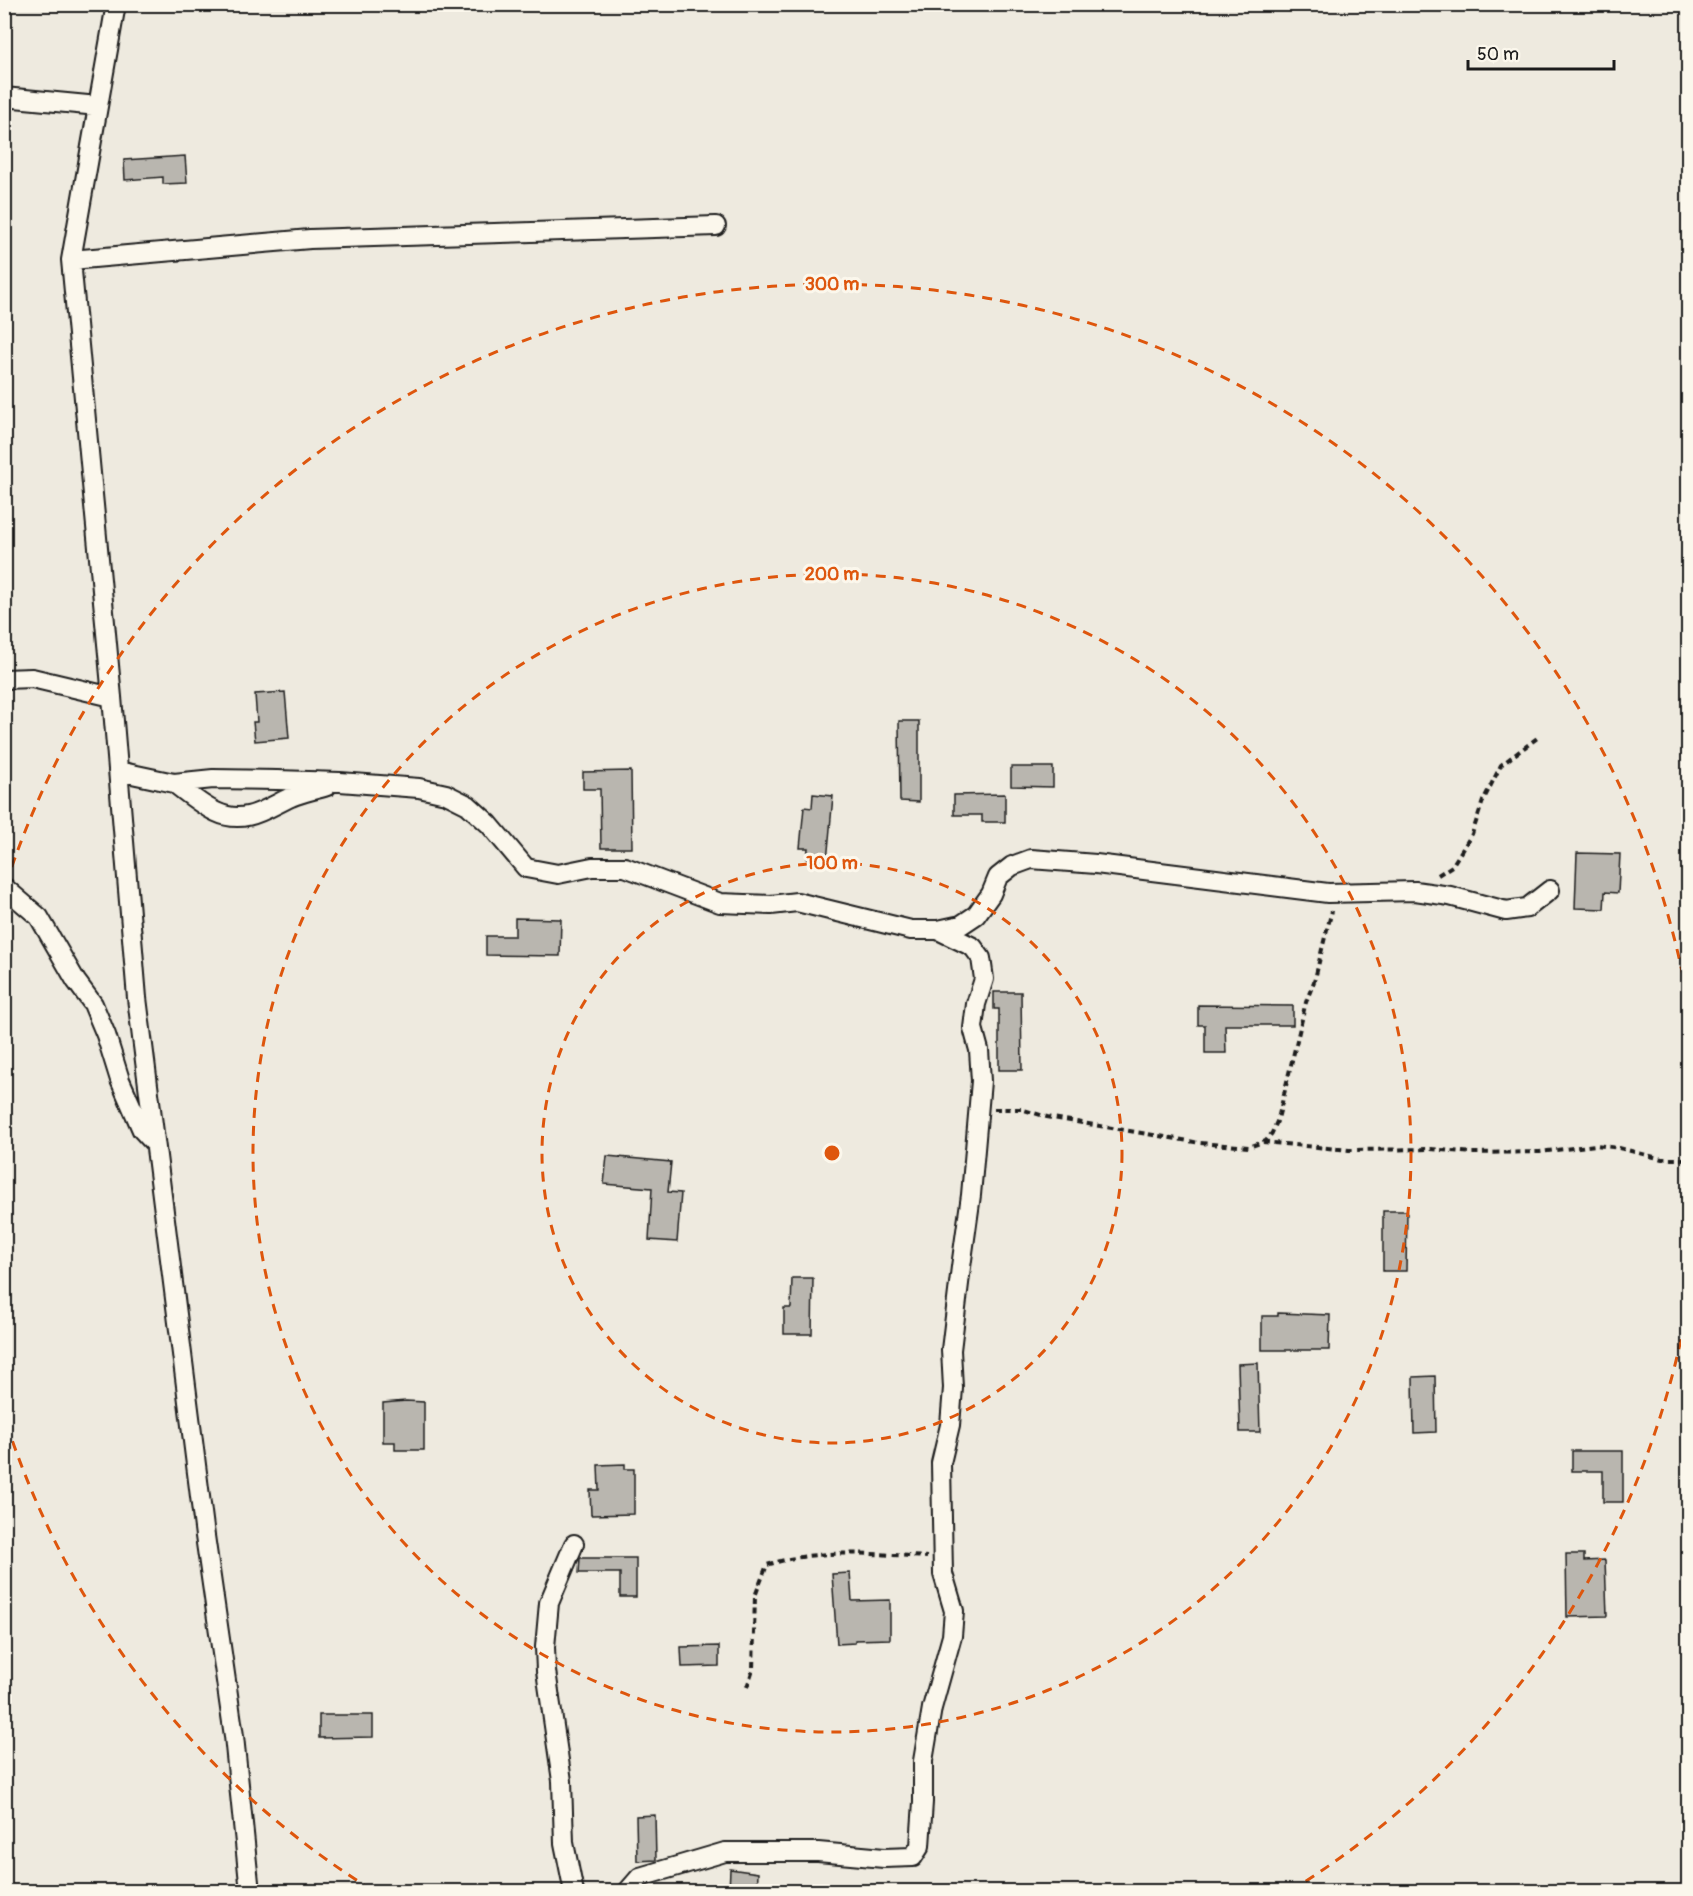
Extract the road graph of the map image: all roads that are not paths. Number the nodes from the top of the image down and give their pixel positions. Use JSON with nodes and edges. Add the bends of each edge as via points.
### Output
{"nodes":[{"id":1,"x":116,"y":4,"type":"edge"},
{"id":2,"x":4,"y":97,"type":"edge"},
{"id":3,"x":98,"y":106,"type":"junction"},
{"id":4,"x":716,"y":226,"type":"dead end"},
{"id":5,"x":71,"y":260,"type":"junction"},
{"id":6,"x":4,"y":679,"type":"edge"},
{"id":7,"x":112,"y":697,"type":"junction"},
{"id":8,"x":118,"y":771,"type":"junction"},
{"id":9,"x":340,"y":782,"type":"junction"},
{"id":10,"x":174,"y":783,"type":"junction"},
{"id":11,"x":4,"y":887,"type":"edge"},
{"id":12,"x":1550,"y":890,"type":"dead end"},
{"id":13,"x":938,"y":930,"type":"junction"},
{"id":14,"x":155,"y":1143,"type":"junction"},
{"id":15,"x":574,"y":1544,"type":"dead end"},
{"id":16,"x":250,"y":1892,"type":"edge"},
{"id":17,"x":574,"y":1892,"type":"edge"},
{"id":18,"x":627,"y":1892,"type":"edge"}],
"edges":[{"from":1,"to":3,"type":"street"},
{"from":2,"to":3,"type":"street"},
{"from":3,"to":5,"type":"street"},
{"from":4,"to":5,"type":"street","via":[[310,239]]},
{"from":5,"to":7,"type":"street"},
{"from":6,"to":7,"type":"street","via":[[33,678]]},
{"from":7,"to":8,"type":"street"},
{"from":8,"to":10,"type":"street"},
{"from":8,"to":14,"type":"street","via":[[136,998]]},
{"from":9,"to":10,"type":"street","via":[[213,779]]},
{"from":9,"to":10,"type":"street","via":[[292,797],[260,814],[240,817],[218,813]]},
{"from":9,"to":13,"type":"street","via":[[446,794],[475,811],[526,868],[558,874],[592,867],[625,867],[720,903],[797,902],[911,930]]},
{"from":11,"to":14,"type":"street","via":[[39,917],[93,1005],[142,1130]]},
{"from":12,"to":13,"type":"street","via":[[1527,908],[1506,911],[1415,891],[1328,893],[1030,859],[998,877],[976,915],[961,925]]},
{"from":13,"to":18,"type":"street","via":[[973,947],[981,958],[984,979],[973,1028],[981,1081],[951,1350],[950,1425],[941,1463],[943,1574],[954,1611],[952,1636],[932,1708],[923,1761],[920,1846],[913,1857],[884,1858],[818,1852],[725,1852],[640,1877]]},
{"from":14,"to":16,"type":"street","via":[[234,1736]]},
{"from":15,"to":17,"type":"street","via":[[549,1603],[544,1647],[562,1781],[564,1843]]}]}
